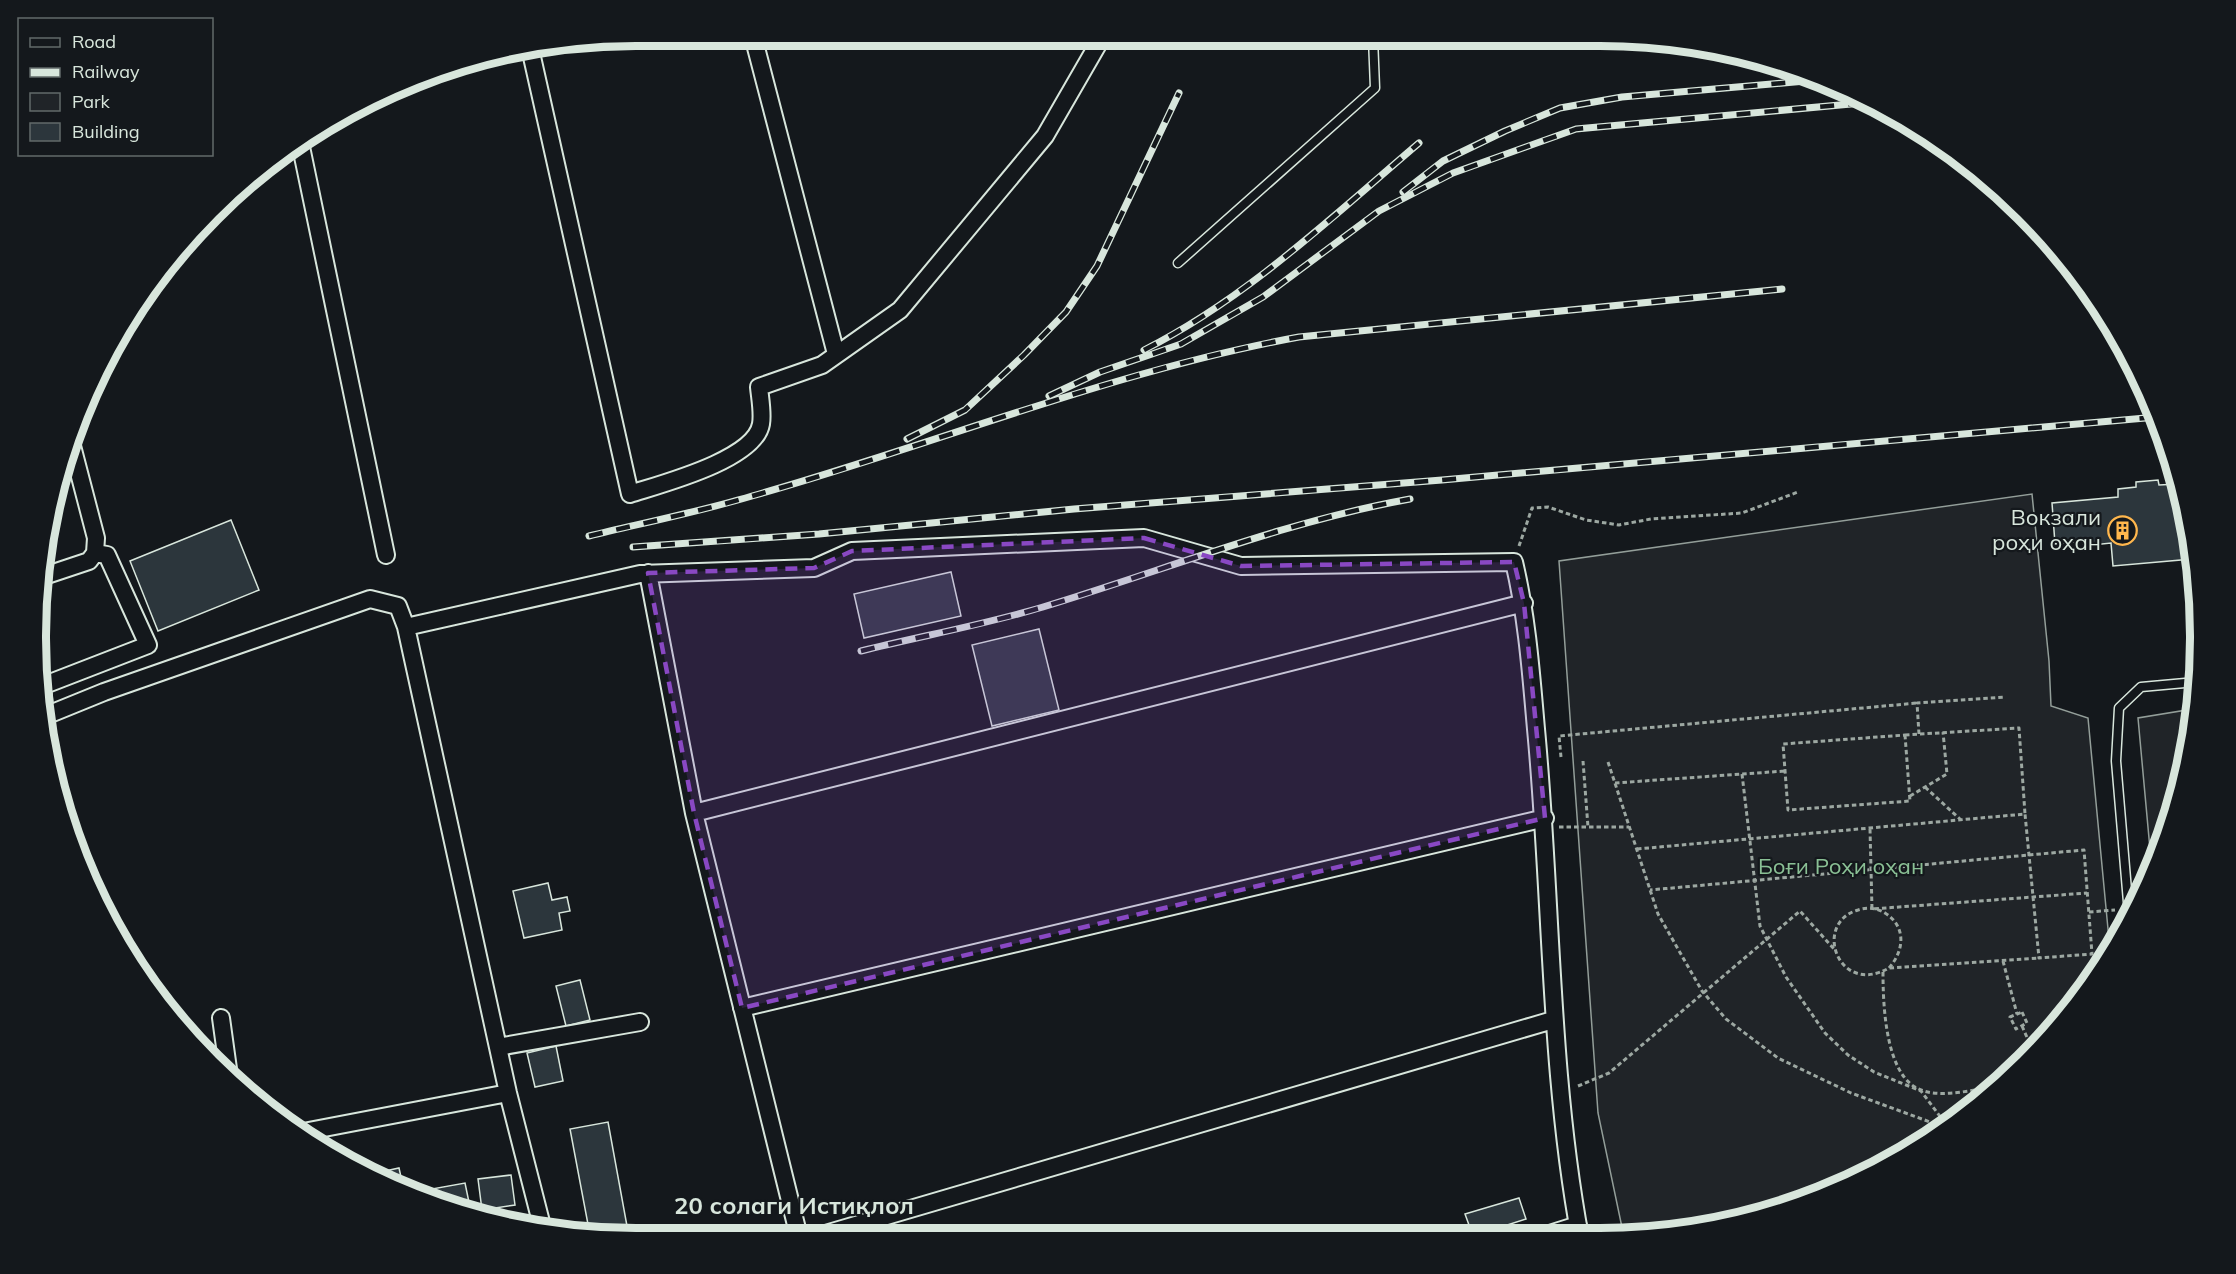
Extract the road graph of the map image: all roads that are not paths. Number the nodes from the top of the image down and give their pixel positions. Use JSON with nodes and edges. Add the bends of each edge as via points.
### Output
{"nodes":[{"id":1,"x":756,"y":46,"type":"edge"},
{"id":2,"x":1097,"y":46,"type":"edge"},
{"id":3,"x":1373,"y":46,"type":"edge"},
{"id":4,"x":532,"y":56,"type":"edge"},
{"id":5,"x":302,"y":151,"type":"edge"},
{"id":6,"x":1178,"y":263,"type":"dead end"},
{"id":7,"x":836,"y":354,"type":"junction"},
{"id":8,"x":75,"y":457,"type":"edge"},
{"id":9,"x":96,"y":553,"type":"junction"},
{"id":10,"x":386,"y":555,"type":"dead end"},
{"id":11,"x":648,"y":573,"type":"junction"},
{"id":12,"x":51,"y":574,"type":"edge"},
{"id":13,"x":1524,"y":603,"type":"junction"},
{"id":14,"x":406,"y":627,"type":"junction"},
{"id":15,"x":49,"y":683,"type":"edge"},
{"id":16,"x":2187,"y":683,"type":"edge"},
{"id":17,"x":52,"y":713,"type":"edge"},
{"id":18,"x":694,"y":813,"type":"junction"},
{"id":19,"x":1545,"y":823,"type":"junction"},
{"id":20,"x":2128,"y":900,"type":"edge"},
{"id":21,"x":742,"y":1008,"type":"junction"},
{"id":22,"x":221,"y":1018,"type":"dead end"},
{"id":23,"x":1553,"y":1020,"type":"junction"},
{"id":24,"x":640,"y":1022,"type":"dead end"},
{"id":25,"x":498,"y":1047,"type":"junction"},
{"id":26,"x":227,"y":1062,"type":"edge"},
{"id":27,"x":508,"y":1093,"type":"junction"},
{"id":28,"x":313,"y":1130,"type":"edge"},
{"id":29,"x":540,"y":1219,"type":"edge"},
{"id":30,"x":797,"y":1228,"type":"edge"},
{"id":31,"x":846,"y":1228,"type":"edge"},
{"id":32,"x":1579,"y":1228,"type":"edge"}],
"edges":[{"from":1,"to":7,"type":"street"},
{"from":2,"to":7,"type":"street","via":[[1045,136],[900,310]]},
{"from":3,"to":6,"type":"lane","via":[[1375,88]]},
{"from":4,"to":7,"type":"street","via":[[630,494],[708,470],[747,445],[761,426],[759,387],[822,365]]},
{"from":5,"to":10,"type":"street"},
{"from":8,"to":9,"type":"street","via":[[96,538]]},
{"from":9,"to":12,"type":"street","via":[[89,561]]},
{"from":9,"to":15,"type":"street","via":[[107,555],[147,645]]},
{"from":11,"to":13,"type":"street","via":[[814,568],[852,551],[1144,538],[1241,566],[1514,562]]},
{"from":11,"to":14,"type":"street"},
{"from":11,"to":18,"type":"street"},
{"from":13,"to":18,"type":"street"},
{"from":13,"to":19,"type":"street"},
{"from":14,"to":17,"type":"street","via":[[398,606],[370,599]]},
{"from":14,"to":25,"type":"street"},
{"from":16,"to":20,"type":"lane","via":[[2141,687],[2119,708],[2116,761]]},
{"from":18,"to":21,"type":"street"},
{"from":19,"to":21,"type":"street"},
{"from":19,"to":23,"type":"street"},
{"from":21,"to":30,"type":"street"},
{"from":22,"to":26,"type":"street"},
{"from":23,"to":31,"type":"street"},
{"from":23,"to":32,"type":"street"},
{"from":24,"to":25,"type":"street"},
{"from":25,"to":27,"type":"street"},
{"from":27,"to":28,"type":"street"},
{"from":27,"to":29,"type":"street"}]}
